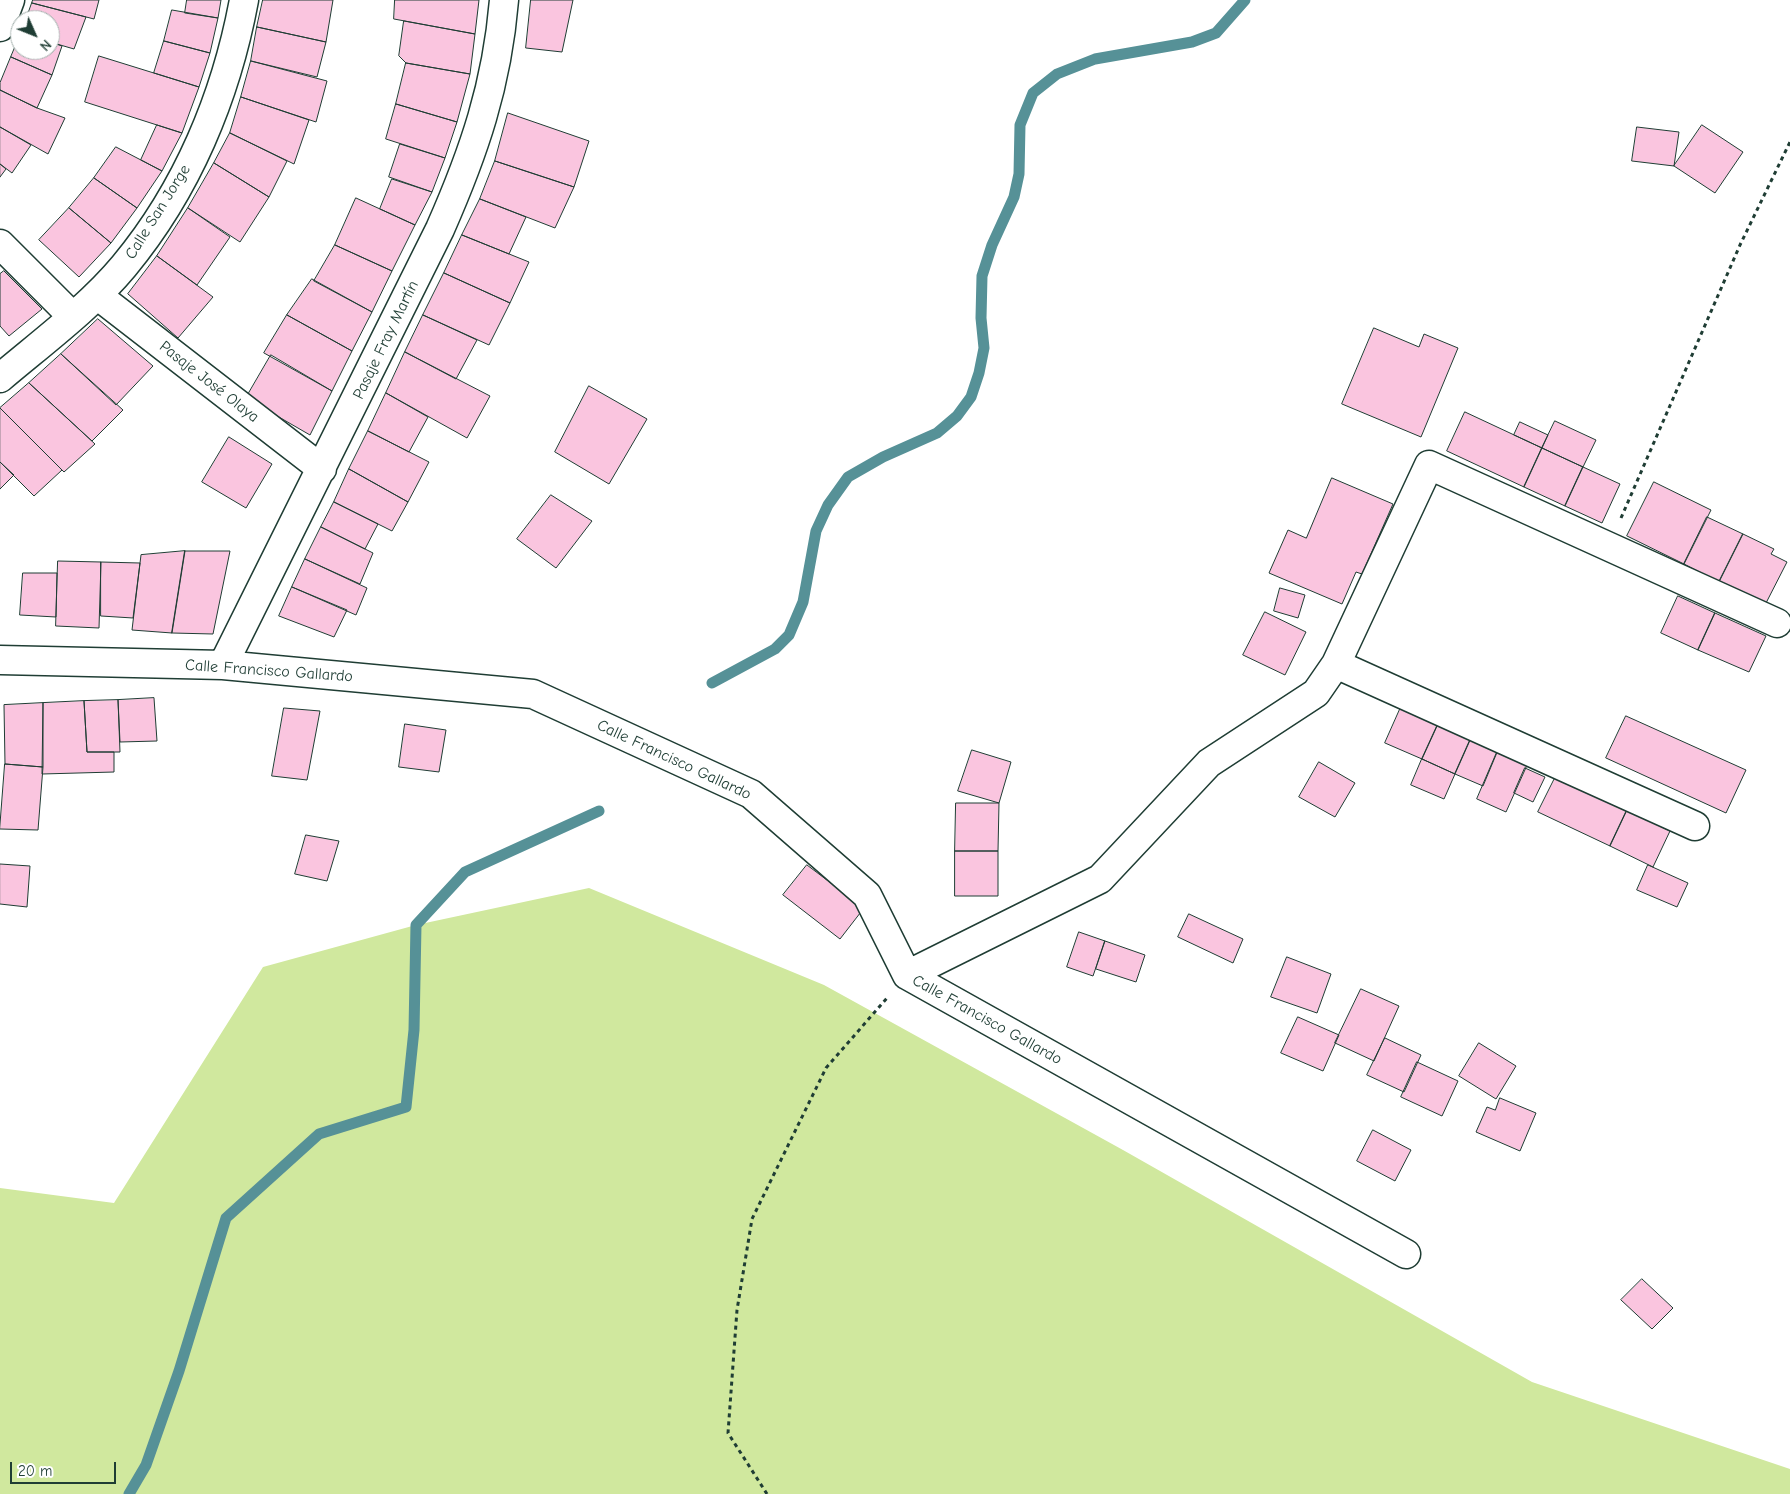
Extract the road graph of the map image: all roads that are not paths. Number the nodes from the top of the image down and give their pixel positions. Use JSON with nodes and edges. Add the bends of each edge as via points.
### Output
{"nodes":[{"id":1,"x":10,"y":0,"type":"edge"},
{"id":2,"x":244,"y":0,"type":"edge"},
{"id":3,"x":504,"y":0,"type":"edge"},
{"id":4,"x":0,"y":28,"type":"edge"},
{"id":5,"x":0,"y":244,"type":"edge"},
{"id":6,"x":97,"y":295,"type":"junction"},
{"id":7,"x":72,"y":316,"type":"junction"},
{"id":8,"x":0,"y":378,"type":"edge"},
{"id":9,"x":322,"y":469,"type":"junction"},
{"id":10,"x":1777,"y":624,"type":"dead end"},
{"id":11,"x":0,"y":660,"type":"edge"},
{"id":12,"x":1336,"y":664,"type":"junction"},
{"id":13,"x":0,"y":665,"type":"edge"},
{"id":14,"x":223,"y":665,"type":"junction"},
{"id":15,"x":1695,"y":826,"type":"dead end"},
{"id":16,"x":907,"y":975,"type":"junction"},
{"id":17,"x":1406,"y":1254,"type":"dead end"}],
"edges":[{"from":1,"to":4,"type":"street"},
{"from":2,"to":6,"type":"street","name":"Calle San Jorge","via":[[237,40],[212,119],[195,154],[152,228]]},
{"from":3,"to":9,"type":"street","name":"Pasaje Fray Martín","via":[[500,44],[486,108],[467,170]]},
{"from":5,"to":7,"type":"street"},
{"from":6,"to":7,"type":"street","name":"Calle San Jorge"},
{"from":6,"to":9,"type":"street","name":"Pasaje José Olaya"},
{"from":7,"to":8,"type":"street","name":"Calle San Jorge"},
{"from":9,"to":14,"type":"street","name":"Pasaje Fray Martín"},
{"from":10,"to":12,"type":"street","via":[[1429,465]]},
{"from":11,"to":13,"type":"street"},
{"from":11,"to":14,"type":"street","name":"Calle Francisco Gallardo"},
{"from":12,"to":15,"type":"street"},
{"from":12,"to":16,"type":"street","via":[[1316,693],[1210,763],[1100,879]]},
{"from":14,"to":16,"type":"street","name":"Calle Francisco Gallardo","via":[[533,694],[751,794],[867,895]]},
{"from":16,"to":17,"type":"street","name":"Calle Francisco Gallardo"}]}
